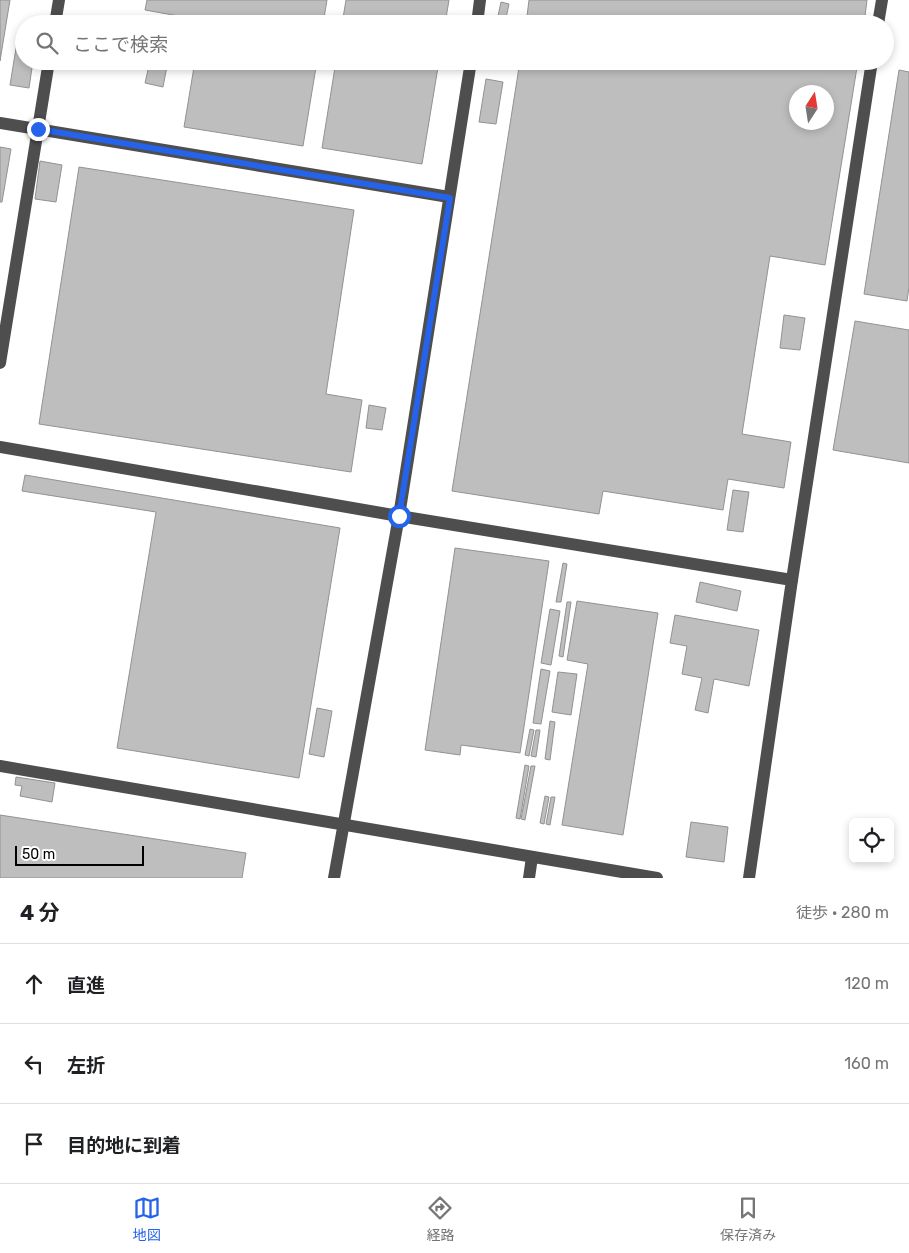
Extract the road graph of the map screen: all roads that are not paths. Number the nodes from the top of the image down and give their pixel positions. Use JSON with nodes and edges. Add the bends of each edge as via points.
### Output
{"nodes":[{"id":1,"x":59,"y":0,"type":"edge"},
{"id":2,"x":480,"y":0,"type":"edge"},
{"id":3,"x":882,"y":0,"type":"edge"},
{"id":4,"x":56,"y":15,"type":"edge"},
{"id":5,"x":478,"y":15,"type":"edge"},
{"id":6,"x":880,"y":15,"type":"edge"},
{"id":7,"x":48,"y":70,"type":"edge"},
{"id":8,"x":470,"y":70,"type":"edge"},
{"id":9,"x":871,"y":70,"type":"edge"},
{"id":10,"x":0,"y":123,"type":"edge"},
{"id":11,"x":38,"y":129,"type":"junction"},
{"id":12,"x":450,"y":198,"type":"junction"},
{"id":13,"x":0,"y":364,"type":"edge"},
{"id":14,"x":0,"y":447,"type":"edge"},
{"id":15,"x":399,"y":516,"type":"junction"},
{"id":16,"x":792,"y":580,"type":"junction"},
{"id":17,"x":0,"y":766,"type":"edge"},
{"id":18,"x":342,"y":825,"type":"junction"},
{"id":19,"x":532,"y":857,"type":"junction"},
{"id":20,"x":334,"y":878,"type":"edge"},
{"id":21,"x":529,"y":878,"type":"edge"},
{"id":22,"x":657,"y":878,"type":"edge"},
{"id":23,"x":749,"y":878,"type":"edge"}],
"edges":[{"from":1,"to":4,"type":"lane"},
{"from":2,"to":5,"type":"lane"},
{"from":3,"to":6,"type":"lane"},
{"from":7,"to":11,"type":"lane"},
{"from":8,"to":12,"type":"lane"},
{"from":9,"to":16,"type":"lane"},
{"from":10,"to":11,"type":"lane"},
{"from":11,"to":12,"type":"lane"},
{"from":11,"to":13,"type":"lane"},
{"from":12,"to":15,"type":"lane"},
{"from":14,"to":15,"type":"lane"},
{"from":15,"to":16,"type":"lane"},
{"from":15,"to":18,"type":"lane"},
{"from":16,"to":23,"type":"lane"},
{"from":17,"to":18,"type":"lane"},
{"from":18,"to":19,"type":"lane"},
{"from":18,"to":20,"type":"lane"},
{"from":19,"to":21,"type":"lane"},
{"from":19,"to":22,"type":"lane"}]}
